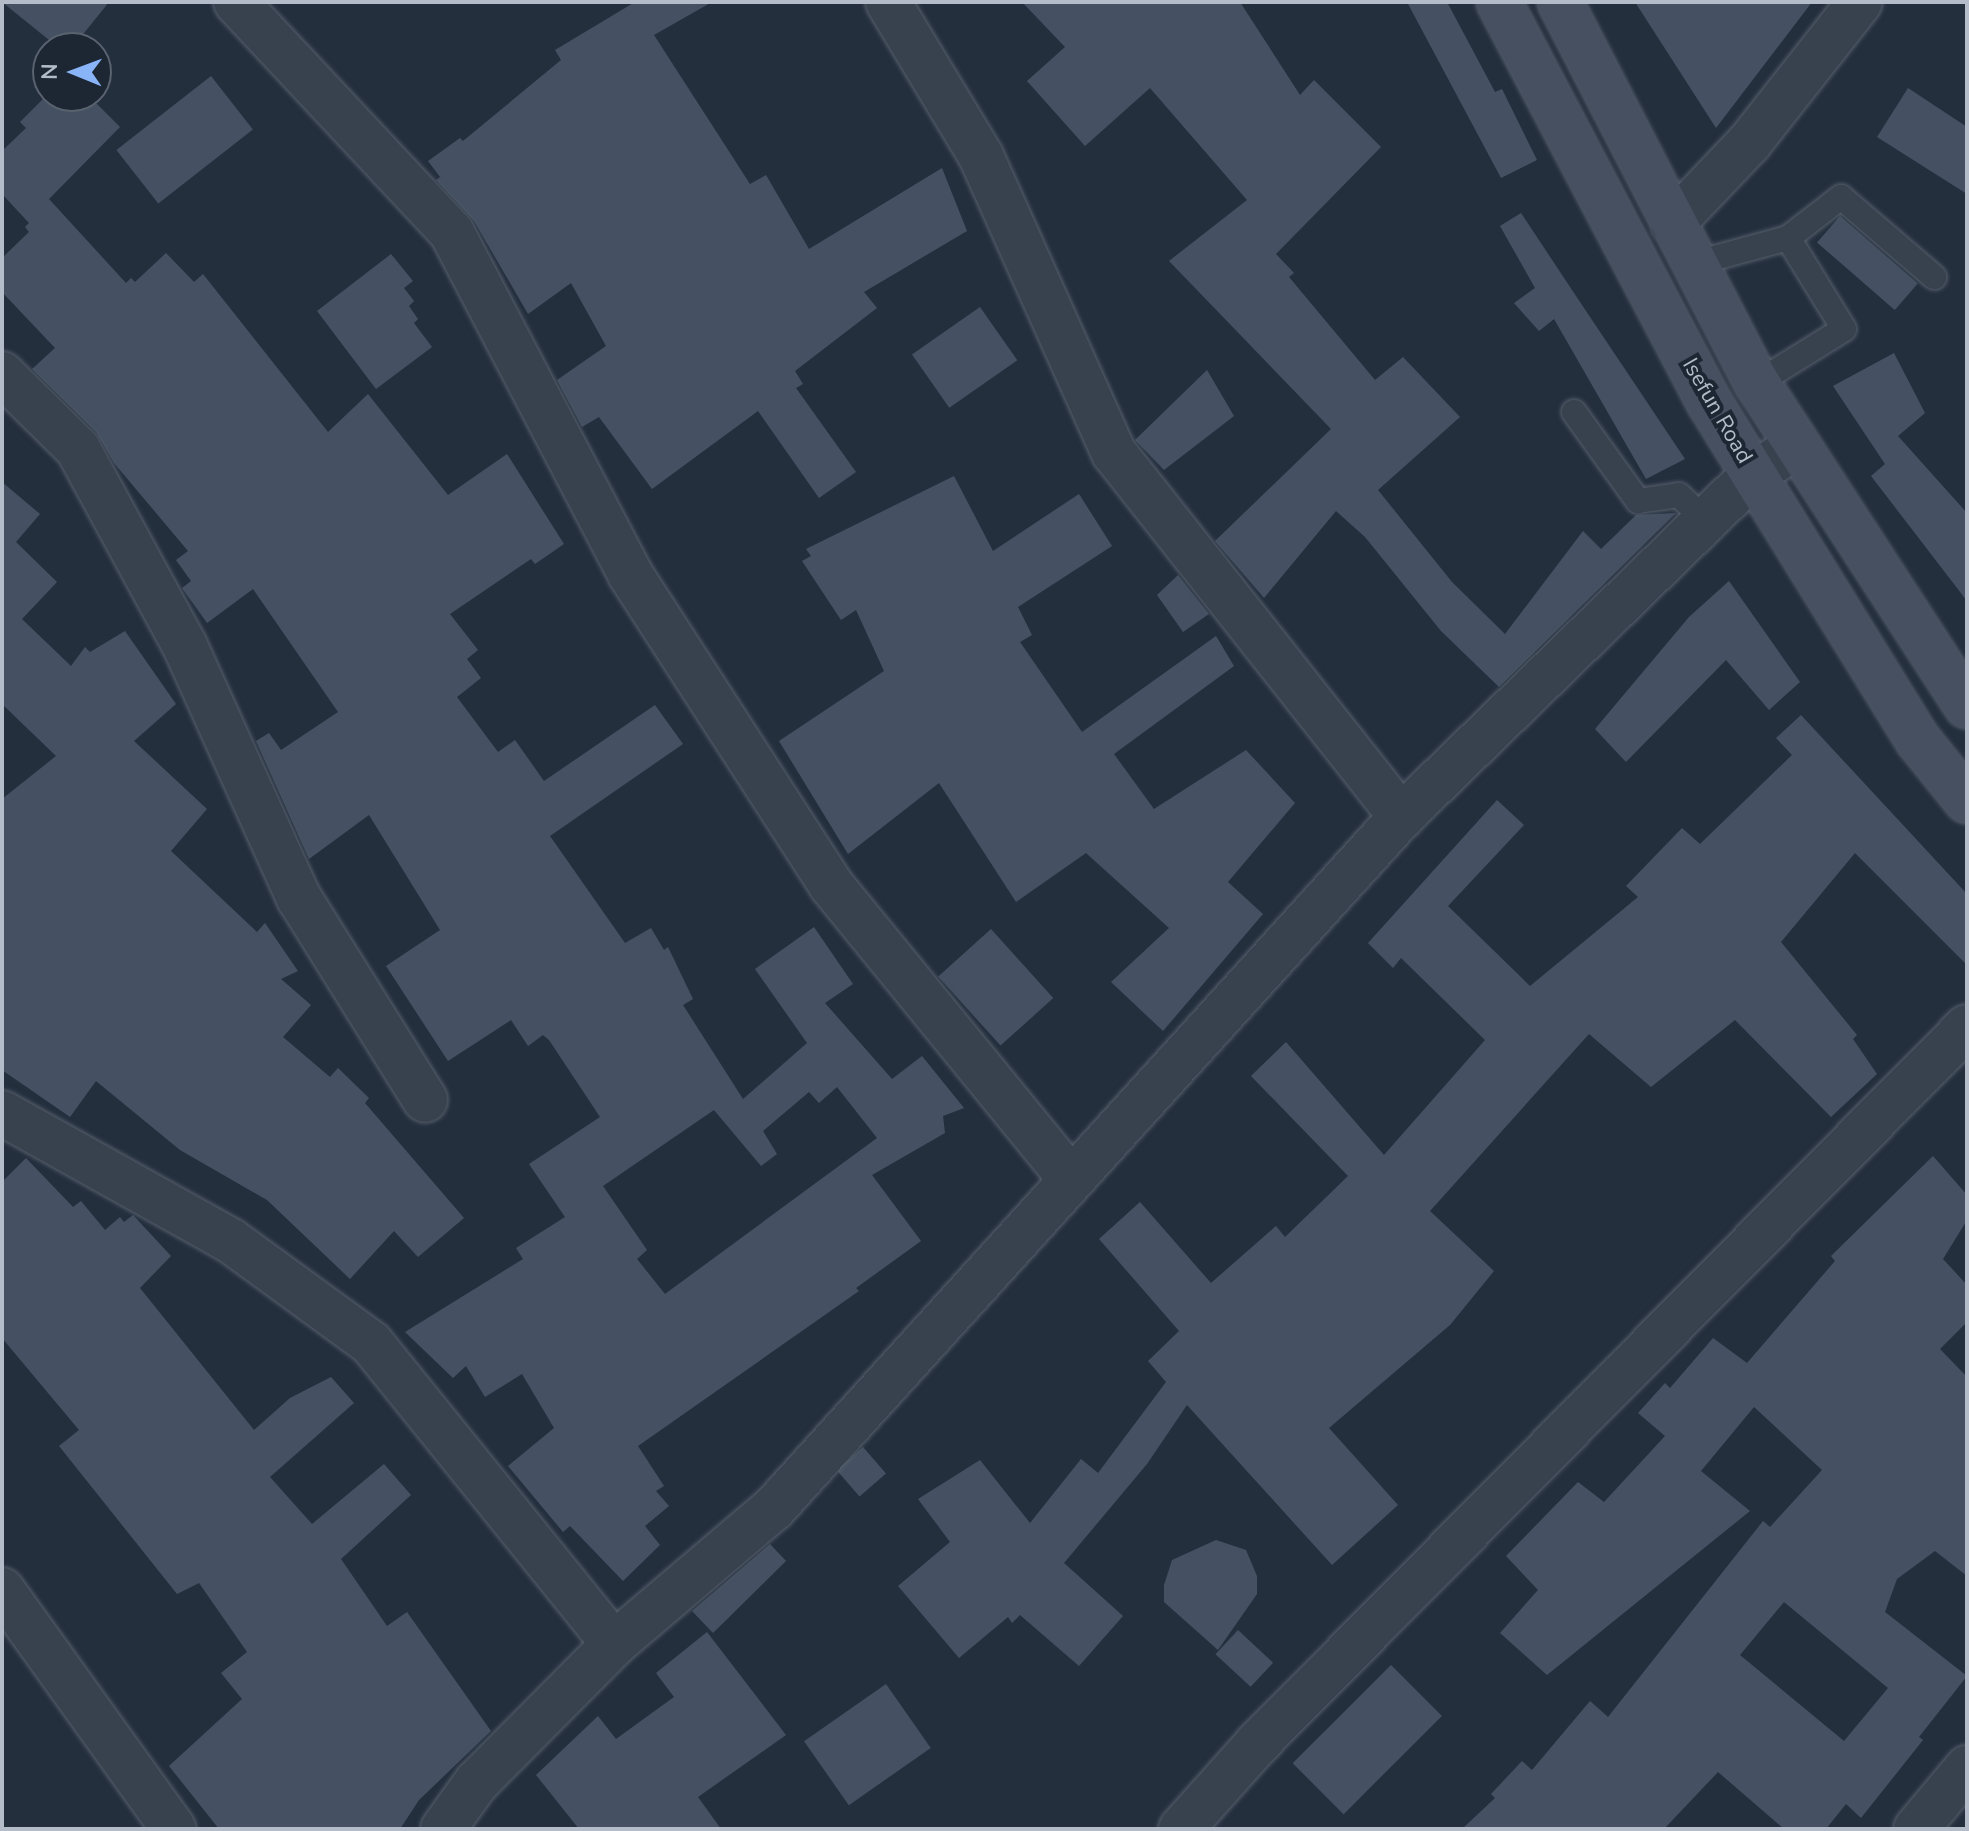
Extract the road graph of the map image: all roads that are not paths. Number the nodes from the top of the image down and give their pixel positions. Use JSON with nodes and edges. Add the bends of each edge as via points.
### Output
{"nodes":[{"id":1,"x":236,"y":2,"type":"edge"},
{"id":2,"x":888,"y":2,"type":"edge"},
{"id":3,"x":1499,"y":2,"type":"edge"},
{"id":4,"x":1560,"y":2,"type":"edge"},
{"id":5,"x":1860,"y":2,"type":"edge"},
{"id":6,"x":1673,"y":223,"type":"junction"},
{"id":7,"x":1788,"y":238,"type":"junction"},
{"id":8,"x":1696,"y":263,"type":"junction"},
{"id":9,"x":1934,"y":277,"type":"dead end"},
{"id":10,"x":2,"y":374,"type":"edge"},
{"id":11,"x":1757,"y":383,"type":"junction"},
{"id":12,"x":1574,"y":412,"type":"dead end"},
{"id":13,"x":1795,"y":447,"type":"junction"},
{"id":14,"x":1754,"y":474,"type":"junction"},
{"id":15,"x":1706,"y":521,"type":"junction"},
{"id":16,"x":1967,"y":706,"type":"edge"},
{"id":17,"x":1967,"y":801,"type":"edge"},
{"id":18,"x":1401,"y":817,"type":"junction"},
{"id":19,"x":1967,"y":1027,"type":"edge"},
{"id":20,"x":425,"y":1100,"type":"dead end"},
{"id":21,"x":2,"y":1113,"type":"edge"},
{"id":22,"x":1071,"y":1179,"type":"junction"},
{"id":23,"x":2,"y":1590,"type":"edge"},
{"id":24,"x":614,"y":1644,"type":"junction"},
{"id":25,"x":1967,"y":1768,"type":"edge"},
{"id":26,"x":174,"y":1829,"type":"edge"},
{"id":27,"x":443,"y":1829,"type":"edge"},
{"id":28,"x":1181,"y":1829,"type":"edge"},
{"id":29,"x":1916,"y":1829,"type":"edge"}],
"edges":[{"from":1,"to":22,"type":"street","via":[[452,233],[630,574],[831,885]]},
{"from":2,"to":18,"type":"street","via":[[981,156],[1114,453]]},
{"from":3,"to":14,"type":"street","name":"Isefun Road","via":[[1709,402]]},
{"from":4,"to":6,"type":"street"},
{"from":5,"to":6,"type":"street","via":[[1749,143]]},
{"from":6,"to":8,"type":"street"},
{"from":7,"to":8,"type":"lane"},
{"from":7,"to":9,"type":"lane","via":[[1841,197]]},
{"from":7,"to":11,"type":"lane","via":[[1844,329]]},
{"from":8,"to":11,"type":"street"},
{"from":10,"to":20,"type":"street","via":[[78,449],[185,646],[299,898]]},
{"from":11,"to":13,"type":"street"},
{"from":12,"to":15,"type":"lane","via":[[1638,501],[1679,495]]},
{"from":13,"to":14,"type":"street"},
{"from":13,"to":16,"type":"street"},
{"from":14,"to":15,"type":"street"},
{"from":14,"to":17,"type":"street","name":"Isefun Road","via":[[1918,740]]},
{"from":15,"to":18,"type":"street"},
{"from":18,"to":22,"type":"street"},
{"from":19,"to":28,"type":"street","via":[[1368,1631]]},
{"from":21,"to":24,"type":"street","via":[[231,1241],[371,1343]]},
{"from":22,"to":24,"type":"street","via":[[774,1508]]},
{"from":23,"to":26,"type":"street"},
{"from":24,"to":27,"type":"street","via":[[476,1783]]},
{"from":25,"to":29,"type":"street"}]}
